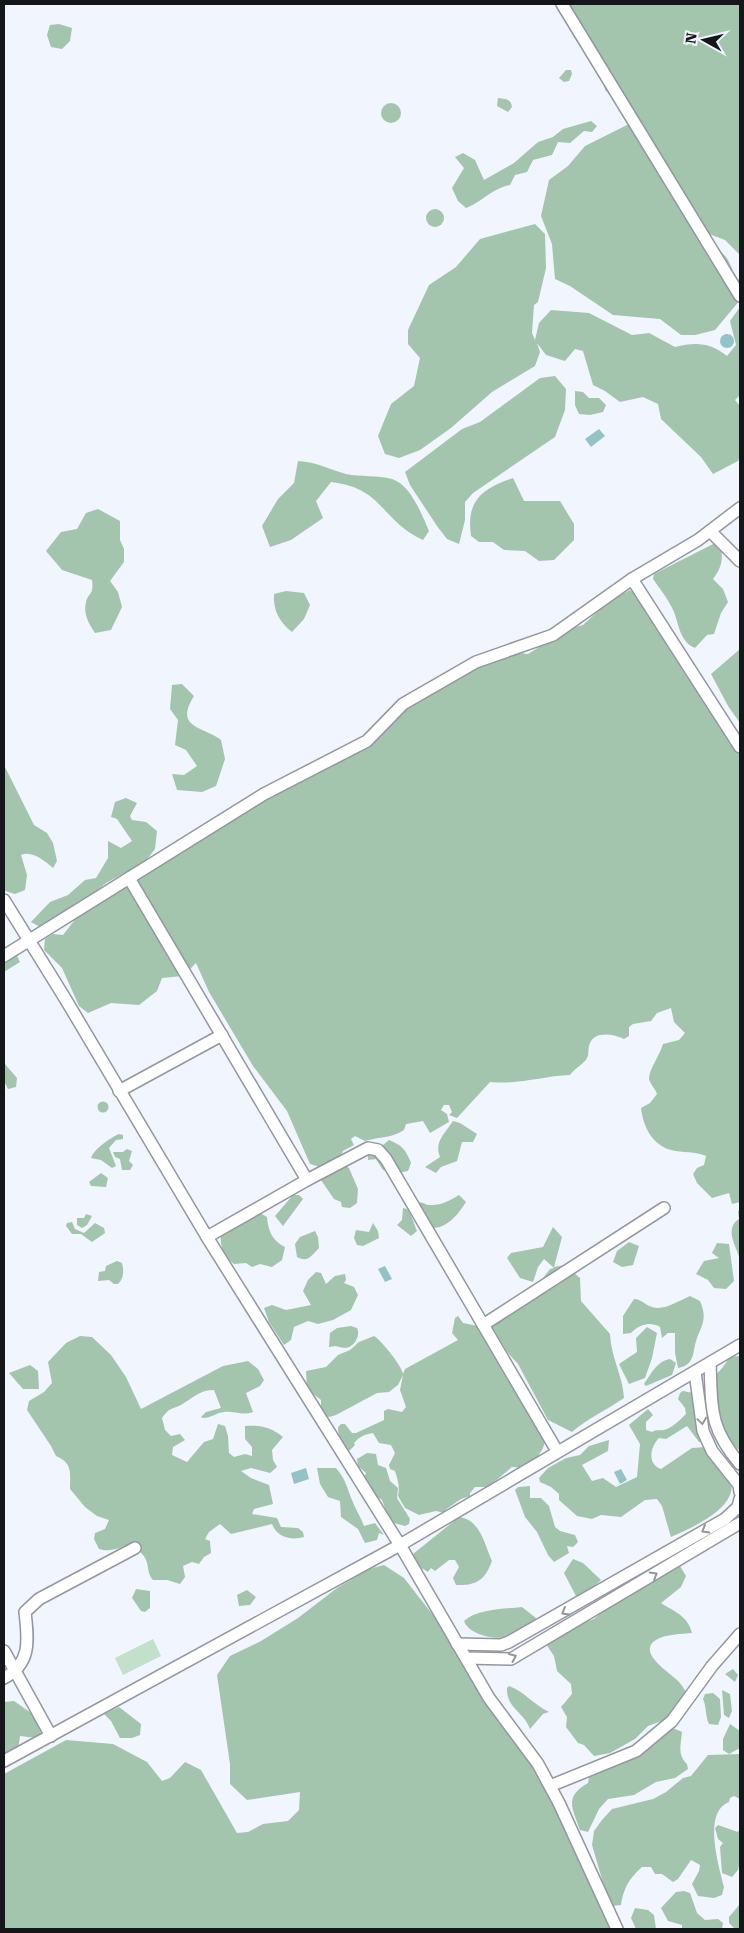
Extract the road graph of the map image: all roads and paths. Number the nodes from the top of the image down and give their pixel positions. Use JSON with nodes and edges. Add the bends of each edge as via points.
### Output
{"nodes":[{"id":1,"x":562,"y":4,"type":"edge"},
{"id":2,"x":740,"y":296,"type":"edge"},
{"id":3,"x":740,"y":508,"type":"edge"},
{"id":4,"x":710,"y":531,"type":"junction"},
{"id":5,"x":740,"y":561,"type":"edge"},
{"id":6,"x":632,"y":579,"type":"junction"},
{"id":7,"x":740,"y":747,"type":"edge"},
{"id":8,"x":129,"y":878,"type":"junction"},
{"id":9,"x":4,"y":900,"type":"edge"},
{"id":10,"x":27,"y":941,"type":"junction"},
{"id":11,"x":4,"y":956,"type":"edge"},
{"id":12,"x":222,"y":1036,"type":"junction"},
{"id":13,"x":119,"y":1091,"type":"junction"},
{"id":14,"x":307,"y":1180,"type":"junction"},
{"id":15,"x":664,"y":1208,"type":"dead end"},
{"id":16,"x":207,"y":1237,"type":"junction"},
{"id":17,"x":483,"y":1325,"type":"junction"},
{"id":18,"x":740,"y":1345,"type":"edge"},
{"id":19,"x":710,"y":1363,"type":"junction"},
{"id":20,"x":695,"y":1372,"type":"junction"},
{"id":21,"x":557,"y":1451,"type":"junction"},
{"id":22,"x":740,"y":1464,"type":"edge"},
{"id":23,"x":740,"y":1492,"type":"edge"},
{"id":24,"x":740,"y":1499,"type":"edge"},
{"id":25,"x":725,"y":1518,"type":"junction"},
{"id":26,"x":738,"y":1530,"type":"edge"},
{"id":27,"x":400,"y":1545,"type":"junction"},
{"id":28,"x":135,"y":1548,"type":"dead end"},
{"id":29,"x":740,"y":1634,"type":"edge"},
{"id":30,"x":457,"y":1644,"type":"junction"},
{"id":31,"x":4,"y":1651,"type":"edge"},
{"id":32,"x":466,"y":1658,"type":"junction"},
{"id":33,"x":15,"y":1672,"type":"junction"},
{"id":34,"x":4,"y":1678,"type":"edge"},
{"id":35,"x":51,"y":1736,"type":"junction"},
{"id":36,"x":4,"y":1762,"type":"edge"},
{"id":37,"x":550,"y":1786,"type":"junction"},
{"id":38,"x":617,"y":1929,"type":"edge"}],
"edges":[{"from":1,"to":2,"type":"street"},
{"from":3,"to":4,"type":"street"},
{"from":4,"to":5,"type":"street"},
{"from":4,"to":6,"type":"street"},
{"from":6,"to":7,"type":"street"},
{"from":6,"to":8,"type":"street","via":[[553,635],[476,662],[402,704],[368,741],[264,794]]},
{"from":8,"to":10,"type":"street"},
{"from":8,"to":12,"type":"street"},
{"from":9,"to":10,"type":"street"},
{"from":10,"to":11,"type":"street"},
{"from":10,"to":13,"type":"street"},
{"from":12,"to":13,"type":"street"},
{"from":12,"to":14,"type":"street"},
{"from":13,"to":16,"type":"street"},
{"from":14,"to":16,"type":"street"},
{"from":14,"to":17,"type":"street","via":[[368,1148],[378,1150]]},
{"from":15,"to":17,"type":"street"},
{"from":16,"to":27,"type":"street"},
{"from":17,"to":21,"type":"street"},
{"from":18,"to":19,"type":"street"},
{"from":19,"to":20,"type":"street"},
{"from":19,"to":22,"type":"street","via":[[714,1420],[724,1445]]},
{"from":20,"to":21,"type":"street"},
{"from":20,"to":23,"type":"street","one_way":true,"via":[[703,1432]]},
{"from":21,"to":27,"type":"street"},
{"from":24,"to":25,"type":"street","via":[[738,1507]]},
{"from":25,"to":26,"type":"street"},
{"from":25,"to":30,"type":"street","one_way":true,"via":[[509,1642],[501,1645]]},
{"from":32,"to":26,"type":"street","one_way":true,"via":[[511,1659]]},
{"from":27,"to":30,"type":"street"},
{"from":27,"to":35,"type":"street"},
{"from":28,"to":33,"type":"street","via":[[39,1599],[25,1612],[26,1652]]},
{"from":29,"to":37,"type":"street","via":[[672,1721],[636,1751]]},
{"from":30,"to":32,"type":"street"},
{"from":31,"to":33,"type":"street"},
{"from":32,"to":37,"type":"street","via":[[489,1698],[538,1764]]},
{"from":33,"to":34,"type":"street"},
{"from":33,"to":35,"type":"street"},
{"from":35,"to":36,"type":"street"},
{"from":37,"to":38,"type":"street"}]}
